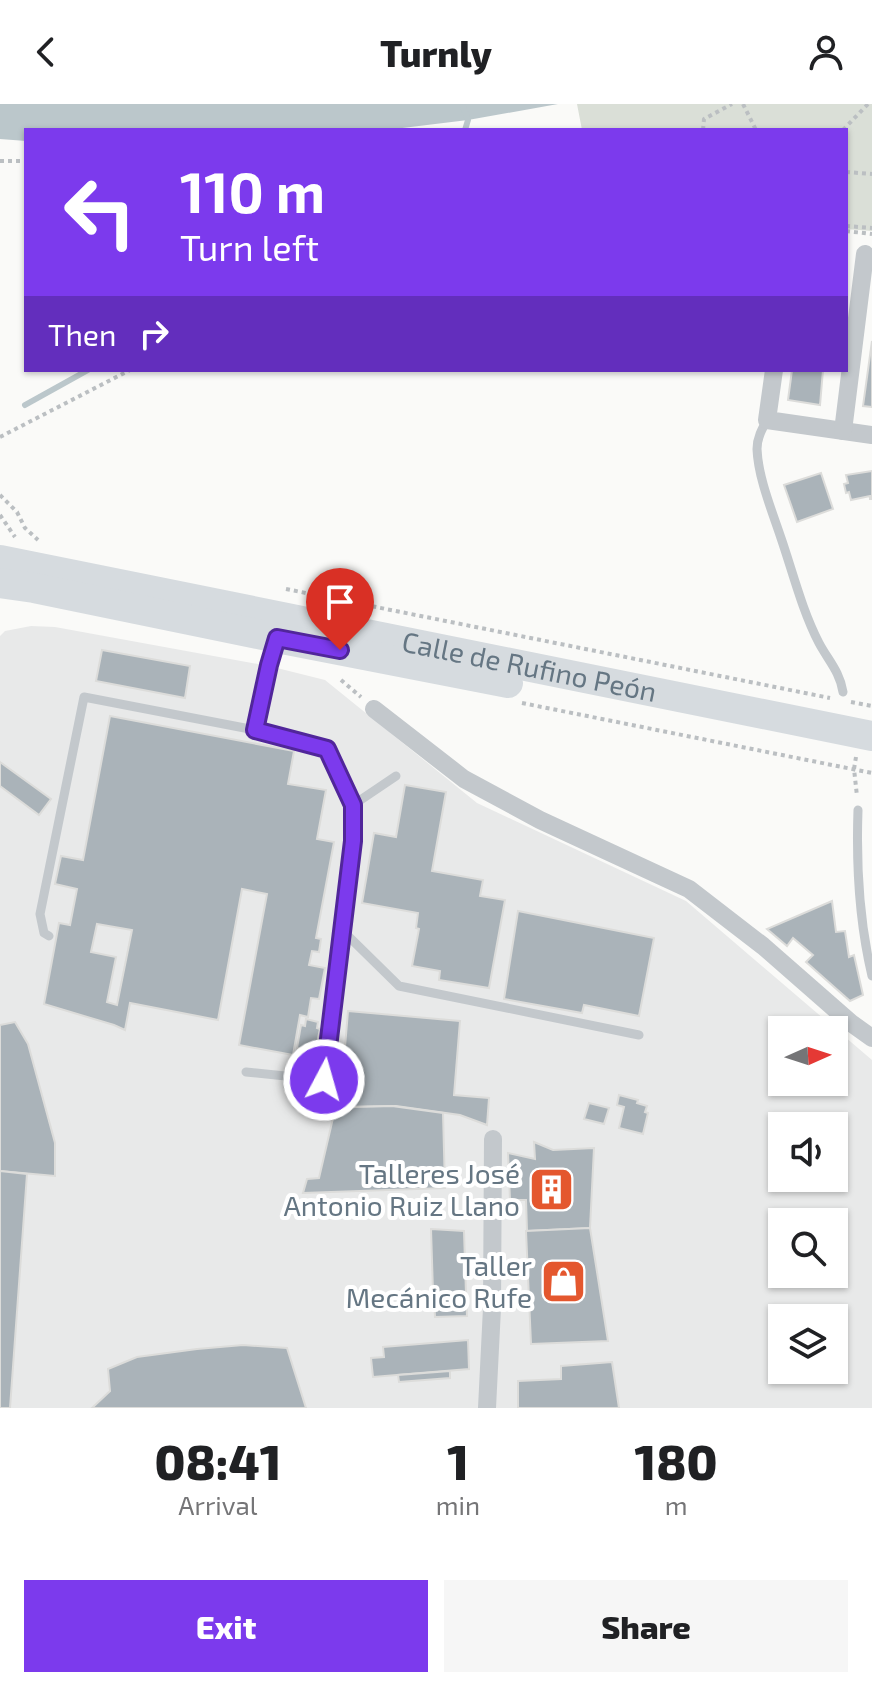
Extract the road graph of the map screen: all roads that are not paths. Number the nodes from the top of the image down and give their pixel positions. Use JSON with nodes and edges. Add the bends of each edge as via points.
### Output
{"nodes":[{"id":1,"x":861,"y":253,"type":"edge"},
{"id":2,"x":774,"y":372,"type":"edge"},
{"id":3,"x":767,"y":420,"type":"junction"},
{"id":4,"x":843,"y":431,"type":"junction"},
{"id":5,"x":872,"y":435,"type":"edge"},
{"id":6,"x":0,"y":560,"type":"edge"},
{"id":7,"x":0,"y":583,"type":"edge"},
{"id":8,"x":277,"y":638,"type":"junction"},
{"id":9,"x":844,"y":696,"type":"road end"},
{"id":10,"x":374,"y":709,"type":"road end"},
{"id":11,"x":255,"y":730,"type":"junction"},
{"id":12,"x":872,"y":736,"type":"edge"},
{"id":13,"x":863,"y":762,"type":"edge"},
{"id":14,"x":396,"y":776,"type":"dead end"},
{"id":15,"x":353,"y":805,"type":"junction"},
{"id":16,"x":858,"y":810,"type":"dead end"},
{"id":17,"x":341,"y":929,"type":"junction"},
{"id":18,"x":49,"y":936,"type":"dead end"},
{"id":19,"x":872,"y":976,"type":"edge"},
{"id":20,"x":639,"y":1035,"type":"dead end"},
{"id":21,"x":872,"y":1038,"type":"edge"},
{"id":22,"x":246,"y":1072,"type":"dead end"},
{"id":23,"x":493,"y":1139,"type":"dead end"},
{"id":24,"x":487,"y":1408,"type":"edge"}],
"edges":[{"from":1,"to":4,"type":"street"},
{"from":2,"to":3,"type":"street"},
{"from":3,"to":4,"type":"street"},
{"from":3,"to":9,"type":"lane","via":[[757,449],[767,494],[807,616],[837,671]]},
{"from":4,"to":5,"type":"street"},
{"from":6,"to":12,"type":"main road","name":"Calle de Rufino Peón"},
{"from":7,"to":8,"type":"main road","name":"Calle de Rufino Peón"},
{"from":8,"to":11,"type":"lane"},
{"from":8,"to":13,"type":"main road","name":"Calle de Rufino Peón"},
{"from":10,"to":21,"type":"street","via":[[464,779],[689,889]]},
{"from":11,"to":15,"type":"lane","via":[[327,749]]},
{"from":11,"to":18,"type":"lane","via":[[84,697],[40,914]]},
{"from":14,"to":15,"type":"lane"},
{"from":15,"to":17,"type":"lane"},
{"from":16,"to":19,"type":"lane","via":[[858,884]]},
{"from":17,"to":20,"type":"lane","via":[[399,986]]},
{"from":17,"to":22,"type":"lane","via":[[324,1080]]},
{"from":23,"to":24,"type":"street"}]}
